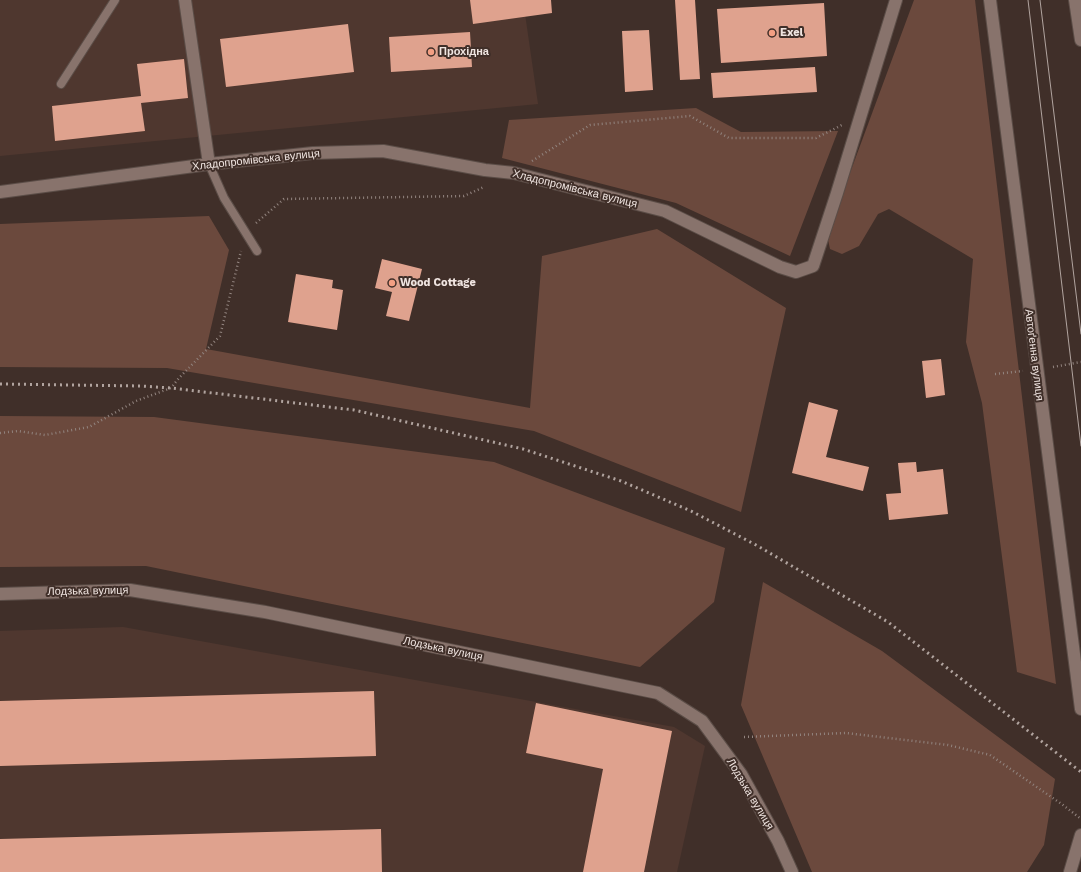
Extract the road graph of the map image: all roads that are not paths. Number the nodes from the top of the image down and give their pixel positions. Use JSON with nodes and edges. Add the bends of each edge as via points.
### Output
{"nodes":[{"id":1,"x":115,"y":0,"type":"edge"},
{"id":2,"x":185,"y":0,"type":"edge"},
{"id":3,"x":896,"y":0,"type":"edge"},
{"id":4,"x":990,"y":0,"type":"edge"},
{"id":5,"x":1075,"y":0,"type":"edge"},
{"id":6,"x":1081,"y":40,"type":"edge"},
{"id":7,"x":61,"y":84,"type":"dead end"},
{"id":8,"x":209,"y":164,"type":"junction"},
{"id":9,"x":0,"y":192,"type":"edge"},
{"id":10,"x":258,"y":251,"type":"dead end"},
{"id":11,"x":0,"y":594,"type":"edge"},
{"id":12,"x":1081,"y":709,"type":"edge"},
{"id":13,"x":1081,"y":835,"type":"edge"},
{"id":14,"x":792,"y":872,"type":"edge"},
{"id":15,"x":1070,"y":872,"type":"edge"}],
"edges":[{"from":1,"to":7,"type":"lane"},
{"from":2,"to":8,"type":"street"},
{"from":3,"to":8,"type":"street","name":"Хладопромівська вулиця","via":[[812,266],[796,272],[780,267],[665,211],[514,173],[383,151],[313,153]]},
{"from":4,"to":12,"type":"street","name":"Автоґенна вулиця"},
{"from":5,"to":6,"type":"street"},
{"from":8,"to":9,"type":"street","name":"Хладопромівська вулиця"},
{"from":8,"to":10,"type":"lane","via":[[224,198]]},
{"from":11,"to":14,"type":"street","name":"Лодзька вулиця","via":[[130,590],[265,612],[658,693],[702,721],[741,774]]},
{"from":13,"to":15,"type":"street"}]}
